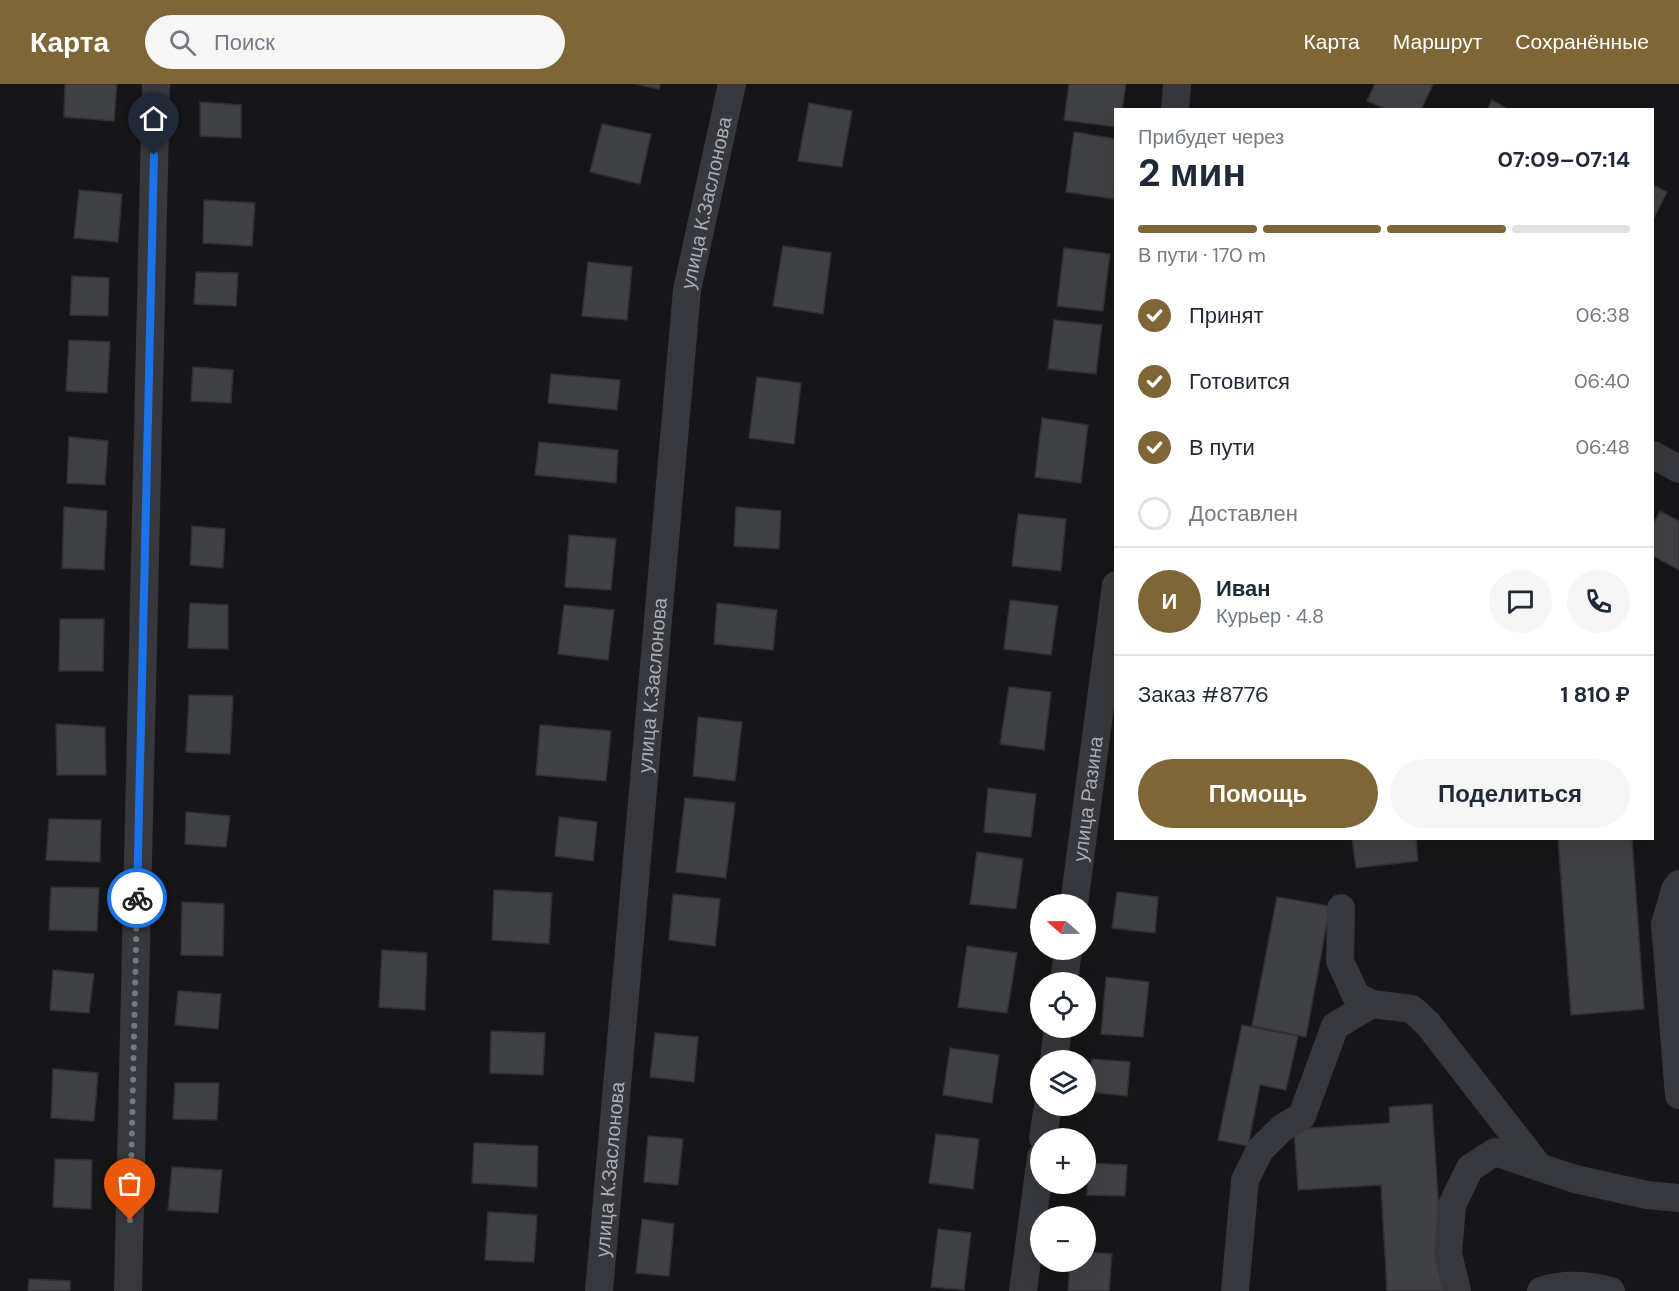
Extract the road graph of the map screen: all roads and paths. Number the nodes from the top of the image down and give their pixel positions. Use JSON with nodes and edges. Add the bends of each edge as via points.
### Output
{"nodes":[{"id":1,"x":156,"y":84,"type":"edge"},
{"id":2,"x":732,"y":84,"type":"edge"},
{"id":3,"x":1177,"y":84,"type":"edge"},
{"id":4,"x":1175,"y":108,"type":"edge"},
{"id":5,"x":1654,"y":456,"type":"edge"},
{"id":6,"x":1679,"y":469,"type":"edge"},
{"id":7,"x":1114,"y":600,"type":"edge"},
{"id":8,"x":1679,"y":885,"type":"edge"},
{"id":9,"x":1075,"y":894,"type":"edge"},
{"id":10,"x":1341,"y":908,"type":"dead end"},
{"id":11,"x":1372,"y":1004,"type":"junction"},
{"id":12,"x":1679,"y":1095,"type":"edge"},
{"id":13,"x":1539,"y":1167,"type":"junction"},
{"id":14,"x":1036,"y":1194,"type":"edge"},
{"id":15,"x":1679,"y":1198,"type":"edge"},
{"id":16,"x":128,"y":1291,"type":"edge"},
{"id":17,"x":599,"y":1291,"type":"edge"},
{"id":18,"x":1023,"y":1291,"type":"edge"},
{"id":19,"x":1235,"y":1291,"type":"edge"},
{"id":20,"x":1457,"y":1291,"type":"edge"},
{"id":21,"x":1541,"y":1291,"type":"edge"},
{"id":22,"x":1611,"y":1291,"type":"edge"}],
"edges":[{"from":1,"to":16,"type":"street"},
{"from":2,"to":17,"type":"street","name":"улица К.Заслонова","via":[[687,291]]},
{"from":3,"to":4,"type":"street"},
{"from":5,"to":6,"type":"street"},
{"from":7,"to":9,"type":"street","name":"улица Разина"},
{"from":8,"to":12,"type":"street","via":[[1674,890],[1665,924]]},
{"from":10,"to":11,"type":"street","via":[[1340,961],[1356,996]]},
{"from":11,"to":13,"type":"street","via":[[1412,1009],[1428,1024]]},
{"from":11,"to":19,"type":"street","via":[[1335,1026],[1302,1116],[1282,1128],[1260,1150],[1245,1180]]},
{"from":13,"to":15,"type":"street","via":[[1647,1195]]},
{"from":13,"to":20,"type":"street","via":[[1495,1152],[1470,1168],[1452,1205],[1448,1254]]},
{"from":14,"to":18,"type":"street"},
{"from":21,"to":22,"type":"street","via":[[1556,1286]]}]}
